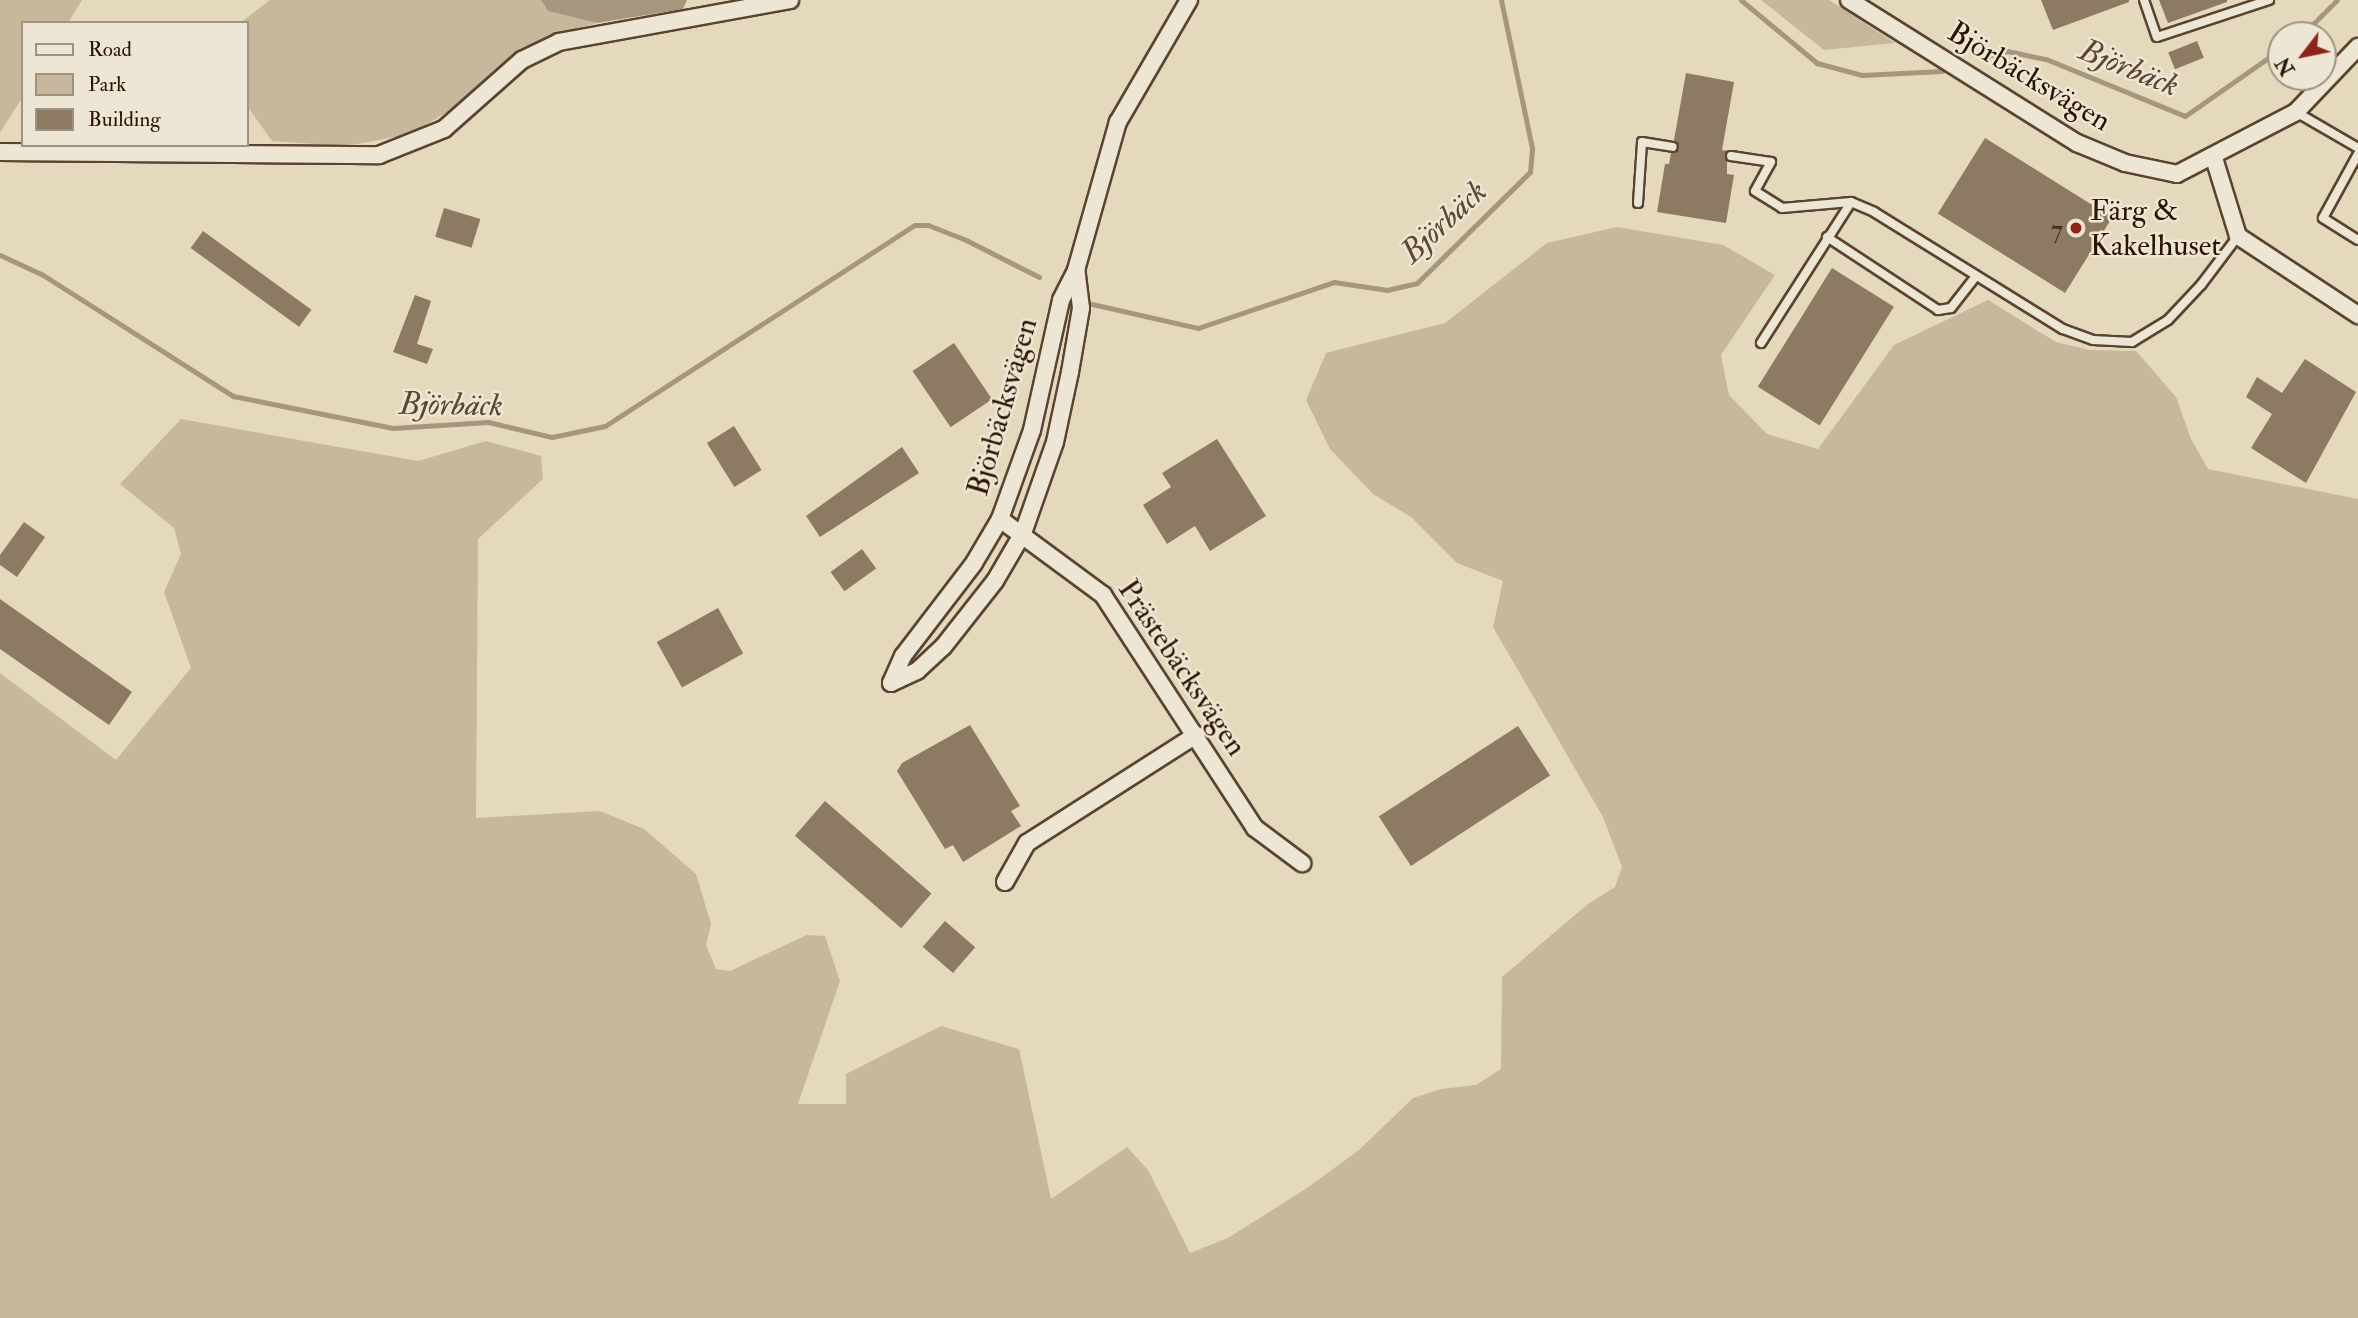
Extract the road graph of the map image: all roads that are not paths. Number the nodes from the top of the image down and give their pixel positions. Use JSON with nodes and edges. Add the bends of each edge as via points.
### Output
{"nodes":[{"id":1,"x":790,"y":0,"type":"edge"},
{"id":2,"x":1189,"y":0,"type":"edge"},
{"id":3,"x":1849,"y":0,"type":"edge"},
{"id":4,"x":2144,"y":0,"type":"edge"},
{"id":5,"x":2269,"y":0,"type":"edge"},
{"id":6,"x":2358,"y":47,"type":"edge"},
{"id":7,"x":2296,"y":112,"type":"junction"},
{"id":8,"x":1673,"y":147,"type":"dead end"},
{"id":9,"x":2358,"y":148,"type":"edge"},
{"id":10,"x":0,"y":152,"type":"edge"},
{"id":11,"x":2358,"y":154,"type":"edge"},
{"id":12,"x":1731,"y":156,"type":"dead end"},
{"id":13,"x":2214,"y":158,"type":"junction"},
{"id":14,"x":1850,"y":202,"type":"junction"},
{"id":15,"x":1638,"y":203,"type":"dead end"},
{"id":16,"x":2238,"y":236,"type":"junction"},
{"id":17,"x":1827,"y":237,"type":"junction"},
{"id":18,"x":2358,"y":240,"type":"edge"},
{"id":19,"x":1076,"y":270,"type":"junction"},
{"id":20,"x":1976,"y":276,"type":"junction"},
{"id":21,"x":2358,"y":315,"type":"edge"},
{"id":22,"x":1761,"y":343,"type":"dead end"},
{"id":23,"x":1000,"y":519,"type":"junction"},
{"id":24,"x":1023,"y":533,"type":"junction"},
{"id":25,"x":1196,"y":735,"type":"junction"},
{"id":26,"x":1302,"y":863,"type":"dead end"},
{"id":27,"x":1005,"y":882,"type":"dead end"}],
"edges":[{"from":1,"to":10,"type":"street","via":[[559,42],[522,60],[444,129],[379,155]]},
{"from":2,"to":19,"type":"street","name":"Björbäcksvägen","via":[[1118,122]]},
{"from":3,"to":13,"type":"street","name":"Björbäcksvägen","via":[[2077,143],[2125,163],[2177,174]]},
{"from":4,"to":5,"type":"lane","via":[[2158,37]]},
{"from":6,"to":7,"type":"street","name":"Björbäcksvägen"},
{"from":7,"to":9,"type":"lane"},
{"from":7,"to":13,"type":"street","name":"Björbäcksvägen"},
{"from":8,"to":15,"type":"lane","via":[[1642,142]]},
{"from":11,"to":18,"type":"lane","via":[[2323,218]]},
{"from":12,"to":14,"type":"lane","via":[[1771,162],[1755,191],[1782,208]]},
{"from":13,"to":16,"type":"street"},
{"from":14,"to":17,"type":"lane"},
{"from":14,"to":20,"type":"lane","via":[[1874,212]]},
{"from":16,"to":20,"type":"lane","via":[[2202,285],[2168,320],[2132,342],[2093,340],[2063,330]]},
{"from":16,"to":21,"type":"street"},
{"from":17,"to":20,"type":"lane","via":[[1937,310],[1951,307]]},
{"from":17,"to":22,"type":"lane"},
{"from":19,"to":23,"type":"street","name":"Björbäcksvägen","via":[[1061,300],[1032,430]]},
{"from":19,"to":24,"type":"street","name":"Björbäcksvägen","via":[[1081,308],[1070,372],[1055,442]]},
{"from":23,"to":24,"type":"street","name":"Prästebäcksvägen"},
{"from":23,"to":24,"type":"street","name":"Björbäcksvägen","via":[[974,563],[903,656],[891,683],[918,671],[943,647],[995,581]]},
{"from":24,"to":25,"type":"street","name":"Prästebäcksvägen","via":[[1103,595]]},
{"from":25,"to":26,"type":"street","name":"Prästebäcksvägen","via":[[1255,828]]},
{"from":25,"to":27,"type":"street","via":[[1027,844]]}]}
